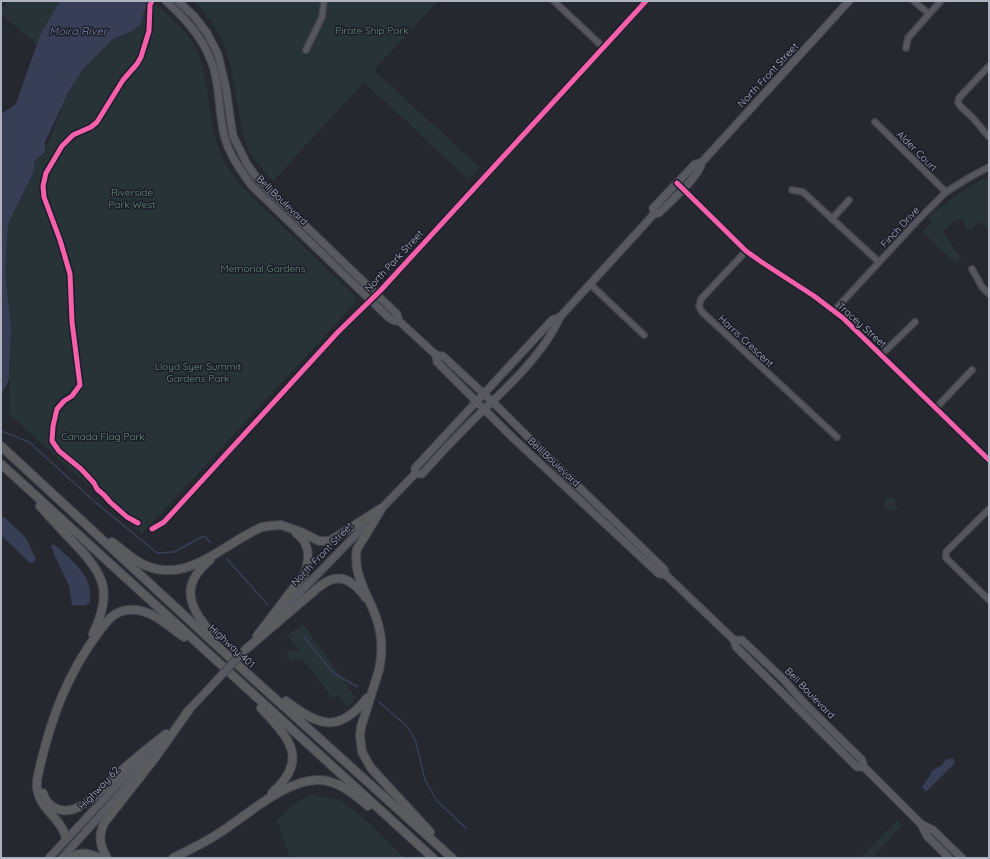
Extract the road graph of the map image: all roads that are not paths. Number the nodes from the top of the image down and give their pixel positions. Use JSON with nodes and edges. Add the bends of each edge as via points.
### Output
{"nodes":[{"id":1,"x":166,"y":1,"type":"edge"},
{"id":2,"x":178,"y":1,"type":"edge"},
{"id":3,"x":324,"y":1,"type":"edge"},
{"id":4,"x":554,"y":1,"type":"edge"},
{"id":5,"x":646,"y":1,"type":"edge"},
{"id":6,"x":849,"y":1,"type":"edge"},
{"id":7,"x":914,"y":1,"type":"edge"},
{"id":8,"x":941,"y":1,"type":"edge"},
{"id":9,"x":929,"y":14,"type":"junction"},
{"id":10,"x":603,"y":47,"type":"junction"},
{"id":11,"x":906,"y":48,"type":"dead end"},
{"id":12,"x":306,"y":50,"type":"dead end"},
{"id":13,"x":989,"y":66,"type":"edge"},
{"id":14,"x":875,"y":122,"type":"dead end"},
{"id":15,"x":989,"y":137,"type":"edge"},
{"id":16,"x":702,"y":162,"type":"junction"},
{"id":17,"x":989,"y":167,"type":"edge"},
{"id":18,"x":677,"y":183,"type":"junction"},
{"id":19,"x":683,"y":189,"type":"junction"},
{"id":20,"x":792,"y":190,"type":"dead end"},
{"id":21,"x":946,"y":192,"type":"junction"},
{"id":22,"x":849,"y":200,"type":"dead end"},
{"id":23,"x":654,"y":214,"type":"junction"},
{"id":24,"x":832,"y":219,"type":"junction"},
{"id":25,"x":746,"y":250,"type":"junction"},
{"id":26,"x":879,"y":262,"type":"junction"},
{"id":27,"x":972,"y":269,"type":"dead end"},
{"id":28,"x":590,"y":284,"type":"junction"},
{"id":29,"x":989,"y":294,"type":"edge"},
{"id":30,"x":376,"y":295,"type":"junction"},
{"id":31,"x":369,"y":300,"type":"junction"},
{"id":32,"x":834,"y":312,"type":"junction"},
{"id":33,"x":560,"y":317,"type":"junction"},
{"id":34,"x":399,"y":321,"type":"junction"},
{"id":35,"x":915,"y":322,"type":"dead end"},
{"id":36,"x":644,"y":335,"type":"dead end"},
{"id":37,"x":436,"y":355,"type":"junction"},
{"id":38,"x":881,"y":355,"type":"junction"},
{"id":39,"x":972,"y":370,"type":"dead end"},
{"id":40,"x":484,"y":394,"type":"junction"},
{"id":41,"x":477,"y":402,"type":"junction"},
{"id":42,"x":492,"y":402,"type":"junction"},
{"id":43,"x":936,"y":408,"type":"junction"},
{"id":44,"x":484,"y":410,"type":"junction"},
{"id":45,"x":837,"y":437,"type":"dead end"},
{"id":46,"x":1,"y":446,"type":"edge"},
{"id":47,"x":989,"y":460,"type":"edge"},
{"id":48,"x":1,"y":464,"type":"edge"},
{"id":49,"x":11,"y":473,"type":"junction"},
{"id":50,"x":414,"y":474,"type":"junction"},
{"id":51,"x":58,"y":498,"type":"junction"},
{"id":52,"x":382,"y":508,"type":"junction"},
{"id":53,"x":989,"y":509,"type":"edge"},
{"id":54,"x":287,"y":527,"type":"junction"},
{"id":55,"x":152,"y":529,"type":"dead end"},
{"id":56,"x":224,"y":549,"type":"junction"},
{"id":57,"x":666,"y":575,"type":"junction"},
{"id":58,"x":989,"y":600,"type":"edge"},
{"id":59,"x":373,"y":608,"type":"junction"},
{"id":60,"x":734,"y":640,"type":"junction"},
{"id":61,"x":86,"y":649,"type":"junction"},
{"id":62,"x":245,"y":650,"type":"junction"},
{"id":63,"x":212,"y":657,"type":"junction"},
{"id":64,"x":220,"y":664,"type":"junction"},
{"id":65,"x":239,"y":666,"type":"junction"},
{"id":66,"x":247,"y":673,"type":"junction"},
{"id":67,"x":372,"y":691,"type":"junction"},
{"id":68,"x":189,"y":710,"type":"junction"},
{"id":69,"x":166,"y":734,"type":"junction"},
{"id":70,"x":40,"y":766,"type":"junction"},
{"id":71,"x":864,"y":767,"type":"junction"},
{"id":72,"x":250,"y":811,"type":"junction"},
{"id":73,"x":921,"y":824,"type":"junction"},
{"id":74,"x":66,"y":838,"type":"junction"},
{"id":75,"x":431,"y":857,"type":"edge"},
{"id":76,"x":48,"y":858,"type":"edge"},
{"id":77,"x":62,"y":858,"type":"edge"},
{"id":78,"x":70,"y":858,"type":"edge"},
{"id":79,"x":100,"y":858,"type":"edge"},
{"id":80,"x":107,"y":858,"type":"edge"},
{"id":81,"x":173,"y":858,"type":"edge"},
{"id":82,"x":454,"y":858,"type":"edge"},
{"id":83,"x":949,"y":858,"type":"edge"},
{"id":84,"x":962,"y":858,"type":"edge"}],
"edges":[{"from":1,"to":31,"type":"main road","name":"Bell Boulevard","via":[[181,14],[210,56],[224,137],[245,177]]},
{"from":2,"to":30,"type":"main road","name":"Bell Boulevard","via":[[207,33],[218,54],[233,136],[246,164],[259,181]]},
{"from":3,"to":12,"type":"street","via":[[322,17]]},
{"from":4,"to":10,"type":"street"},
{"from":5,"to":10,"type":"street","name":"North Park Street"},
{"from":6,"to":16,"type":"main road","name":"North Front Street"},
{"from":7,"to":9,"type":"street"},
{"from":8,"to":9,"type":"street"},
{"from":9,"to":11,"type":"street","via":[[908,38]]},
{"from":10,"to":30,"type":"street","name":"North Park Street"},
{"from":13,"to":15,"type":"street","via":[[958,102]]},
{"from":14,"to":21,"type":"street","name":"Alder Court"},
{"from":16,"to":18,"type":"main road","name":"North Front Street","via":[[695,164]]},
{"from":16,"to":19,"type":"main road","name":"North Front Street","via":[[700,170]]},
{"from":17,"to":21,"type":"street","name":"Finch Drive"},
{"from":18,"to":19,"type":"street","name":"Tracey Street"},
{"from":18,"to":23,"type":"main road","name":"North Front Street","via":[[653,208]]},
{"from":19,"to":23,"type":"main road","name":"North Front Street","via":[[659,213]]},
{"from":19,"to":25,"type":"street","name":"Tracey Street"},
{"from":20,"to":24,"type":"street","via":[[803,192]]},
{"from":21,"to":26,"type":"street","name":"Finch Drive"},
{"from":22,"to":24,"type":"street"},
{"from":23,"to":28,"type":"main road","name":"North Front Street"},
{"from":24,"to":26,"type":"street"},
{"from":25,"to":32,"type":"street","name":"Tracey Street"},
{"from":25,"to":45,"type":"street","name":"Harris Crescent","via":[[701,299],[699,306],[702,312]]},
{"from":26,"to":32,"type":"street","name":"Finch Drive"},
{"from":27,"to":29,"type":"street"},
{"from":28,"to":33,"type":"main road","name":"North Front Street"},
{"from":28,"to":36,"type":"street"},
{"from":30,"to":31,"type":"street","name":"North Park Street"},
{"from":30,"to":34,"type":"main road","name":"Bell Boulevard","via":[[397,314]]},
{"from":31,"to":34,"type":"main road","name":"Bell Boulevard","via":[[389,318]]},
{"from":31,"to":55,"type":"street","name":"North Park Street","via":[[164,522]]},
{"from":32,"to":38,"type":"street","name":"Tracey Street"},
{"from":33,"to":40,"type":"main road","name":"North Front Street","via":[[552,320]]},
{"from":33,"to":42,"type":"main road","name":"North Front Street","via":[[537,352]]},
{"from":34,"to":37,"type":"main road","name":"Bell Boulevard"},
{"from":35,"to":38,"type":"street"},
{"from":37,"to":40,"type":"main road","name":"Bell Boulevard","via":[[443,356]]},
{"from":37,"to":41,"type":"main road","name":"Bell Boulevard","via":[[437,362]]},
{"from":38,"to":43,"type":"street","name":"Tracey Street"},
{"from":39,"to":43,"type":"street"},
{"from":40,"to":41,"type":"main road","name":"North Front Street"},
{"from":40,"to":42,"type":"main road","name":"Bell Boulevard"},
{"from":41,"to":44,"type":"main road","name":"Bell Boulevard"},
{"from":41,"to":50,"type":"main road","name":"North Front Street","via":[[415,468]]},
{"from":42,"to":44,"type":"main road","name":"North Front Street"},
{"from":42,"to":57,"type":"main road","name":"Bell Boulevard","via":[[664,569]]},
{"from":43,"to":47,"type":"street","name":"Tracey Street"},
{"from":44,"to":50,"type":"main road","name":"North Front Street","via":[[422,474]]},
{"from":44,"to":57,"type":"main road","name":"Bell Boulevard","via":[[659,574]]},
{"from":46,"to":51,"type":"highway","name":"Highway 401"},
{"from":48,"to":49,"type":"highway","name":"Highway 401"},
{"from":49,"to":61,"type":"highway","via":[[89,559],[101,578],[103,604]]},
{"from":49,"to":63,"type":"highway","name":"Highway 401"},
{"from":50,"to":52,"type":"main road","name":"North Front Street"},
{"from":51,"to":56,"type":"highway","via":[[133,558],[154,568],[184,569]]},
{"from":51,"to":65,"type":"highway","name":"Highway 401"},
{"from":52,"to":54,"type":"highway","via":[[330,540],[319,541]]},
{"from":52,"to":59,"type":"highway","via":[[360,543],[355,556],[357,572]]},
{"from":52,"to":62,"type":"main road","name":"North Front Street"},
{"from":53,"to":58,"type":"street","via":[[946,552],[946,558]]},
{"from":54,"to":56,"type":"highway","via":[[262,527]]},
{"from":54,"to":62,"type":"highway","via":[[300,535],[306,543],[309,554],[305,573]]},
{"from":56,"to":65,"type":"highway","via":[[195,576],[190,596],[202,621]]},
{"from":57,"to":60,"type":"main road","name":"Bell Boulevard"},
{"from":59,"to":62,"type":"highway","via":[[354,584],[342,578],[330,579]]},
{"from":59,"to":67,"type":"highway","via":[[380,629],[382,651]]},
{"from":60,"to":71,"type":"main road","name":"Bell Boulevard","via":[[736,647],[857,767]]},
{"from":60,"to":71,"type":"main road","name":"Bell Boulevard","via":[[742,640],[783,679],[862,760]]},
{"from":61,"to":63,"type":"highway","via":[[114,615],[126,610],[136,610],[155,616]]},
{"from":61,"to":70,"type":"highway","via":[[59,702]]},
{"from":62,"to":68,"type":"main road","name":"Highway 62","bridge":true},
{"from":63,"to":64,"type":"highway","name":"Highway 401"},
{"from":64,"to":72,"type":"highway","via":[[279,727],[292,750],[292,766],[286,779]]},
{"from":64,"to":75,"type":"highway","name":"Highway 401"},
{"from":65,"to":66,"type":"highway","name":"Highway 401"},
{"from":66,"to":67,"type":"highway","via":[[294,708],[324,723],[336,723],[351,716]]},
{"from":66,"to":82,"type":"highway","name":"Highway 401"},
{"from":67,"to":82,"type":"highway","via":[[360,736],[366,760],[378,777]]},
{"from":68,"to":69,"type":"main road","name":"Highway 62"},
{"from":68,"to":80,"type":"highway","via":[[104,823],[100,841]]},
{"from":69,"to":70,"type":"highway","via":[[91,799],[71,810],[56,808],[46,800],[40,784]]},
{"from":69,"to":74,"type":"main road","name":"Highway 62"},
{"from":69,"to":77,"type":"main road","name":"Highway 62","via":[[123,790]]},
{"from":70,"to":74,"type":"highway","via":[[36,782],[40,799],[46,810],[61,825]]},
{"from":71,"to":73,"type":"main road","name":"Bell Boulevard"},
{"from":72,"to":75,"type":"highway","via":[[298,783],[312,780],[327,781],[351,792]]},
{"from":72,"to":81,"type":"highway","via":[[215,836]]},
{"from":73,"to":83,"type":"main road","name":"Bell Boulevard","via":[[927,836]]},
{"from":73,"to":84,"type":"main road","name":"Bell Boulevard","via":[[933,830]]},
{"from":74,"to":76,"type":"main road","name":"Highway 62"},
{"from":78,"to":79,"type":"highway","via":[[81,853]]}]}
